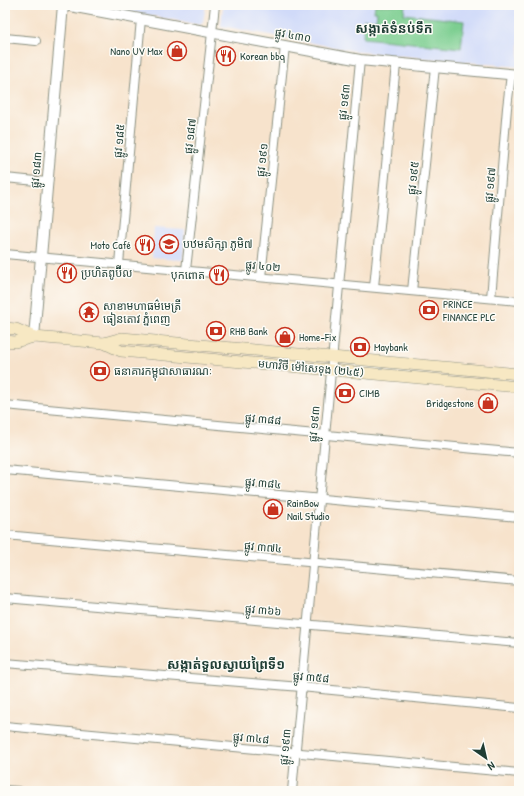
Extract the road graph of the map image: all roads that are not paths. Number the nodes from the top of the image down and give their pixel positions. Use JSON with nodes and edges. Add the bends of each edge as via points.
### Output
{"nodes":[{"id":1,"x":64,"y":5,"type":"edge"},
{"id":2,"x":215,"y":5,"type":"edge"},
{"id":3,"x":141,"y":19,"type":"junction"},
{"id":4,"x":213,"y":32,"type":"junction"},
{"id":5,"x":5,"y":38,"type":"edge"},
{"id":6,"x":36,"y":41,"type":"dead end"},
{"id":7,"x":285,"y":46,"type":"junction"},
{"id":8,"x":360,"y":60,"type":"junction"},
{"id":9,"x":396,"y":64,"type":"junction"},
{"id":10,"x":435,"y":67,"type":"junction"},
{"id":11,"x":515,"y":75,"type":"edge"},
{"id":12,"x":5,"y":178,"type":"edge"},
{"id":13,"x":47,"y":182,"type":"junction"},
{"id":14,"x":5,"y":254,"type":"edge"},
{"id":15,"x":40,"y":257,"type":"junction"},
{"id":16,"x":119,"y":264,"type":"junction"},
{"id":17,"x":186,"y":270,"type":"junction"},
{"id":18,"x":260,"y":277,"type":"junction"},
{"id":19,"x":338,"y":284,"type":"junction"},
{"id":20,"x":374,"y":288,"type":"junction"},
{"id":21,"x":412,"y":291,"type":"junction"},
{"id":22,"x":491,"y":298,"type":"junction"},
{"id":23,"x":519,"y":301,"type":"edge"},
{"id":24,"x":5,"y":328,"type":"edge"},
{"id":25,"x":34,"y":337,"type":"junction"},
{"id":26,"x":5,"y":341,"type":"edge"},
{"id":27,"x":104,"y":343,"type":"junction"},
{"id":28,"x":331,"y":357,"type":"junction"},
{"id":29,"x":330,"y":370,"type":"junction"},
{"id":30,"x":519,"y":374,"type":"edge"},
{"id":31,"x":519,"y":388,"type":"edge"},
{"id":32,"x":5,"y":405,"type":"edge"},
{"id":33,"x":324,"y":436,"type":"junction"},
{"id":34,"x":519,"y":453,"type":"edge"},
{"id":35,"x":5,"y":470,"type":"edge"},
{"id":36,"x":318,"y":499,"type":"junction"},
{"id":37,"x":519,"y":516,"type":"edge"},
{"id":38,"x":5,"y":535,"type":"edge"},
{"id":39,"x":313,"y":562,"type":"junction"},
{"id":40,"x":519,"y":581,"type":"edge"},
{"id":41,"x":5,"y":598,"type":"edge"},
{"id":42,"x":307,"y":625,"type":"junction"},
{"id":43,"x":519,"y":643,"type":"edge"},
{"id":44,"x":5,"y":663,"type":"edge"},
{"id":45,"x":301,"y":687,"type":"junction"},
{"id":46,"x":519,"y":708,"type":"edge"},
{"id":47,"x":5,"y":726,"type":"edge"},
{"id":48,"x":295,"y":754,"type":"junction"},
{"id":49,"x":519,"y":773,"type":"edge"},
{"id":50,"x":5,"y":790,"type":"edge"},
{"id":51,"x":19,"y":791,"type":"edge"},
{"id":52,"x":292,"y":791,"type":"edge"}],
"edges":[{"from":1,"to":3,"type":"street","name":"ផ្លូវ ៤៣០"},
{"from":1,"to":13,"type":"street","name":"ផ្លូវ ១៨៣"},
{"from":2,"to":4,"type":"street","name":"ផ្លូវ ១៨៧"},
{"from":3,"to":4,"type":"street","name":"ផ្លូវ ៤៣០"},
{"from":3,"to":16,"type":"street","name":"ផ្លូវ ១៨៥"},
{"from":4,"to":7,"type":"street","name":"ផ្លូវ ៤៣០"},
{"from":4,"to":17,"type":"street","name":"ផ្លូវ ១៨៧"},
{"from":5,"to":6,"type":"street"},
{"from":7,"to":8,"type":"street","name":"ផ្លូវ ៤៣០"},
{"from":7,"to":18,"type":"street","name":"ផ្លូវ ១៩១"},
{"from":8,"to":9,"type":"street","name":"ផ្លូវ ៤៣០"},
{"from":8,"to":19,"type":"street","name":"ផ្លូវ ១៩៣"},
{"from":9,"to":10,"type":"street","name":"ផ្លូវ ៤៣០"},
{"from":9,"to":20,"type":"street"},
{"from":10,"to":11,"type":"street","name":"ផ្លូវ ៤៣០"},
{"from":10,"to":21,"type":"street","name":"ផ្លូវ ១៩៥"},
{"from":11,"to":22,"type":"street","name":"ផ្លូវ ១៩៧","via":[[507,108]]},
{"from":12,"to":13,"type":"street"},
{"from":13,"to":15,"type":"street","name":"ផ្លូវ ១៨៣"},
{"from":14,"to":15,"type":"street","name":"ផ្លូវ ៤០២"},
{"from":15,"to":16,"type":"street","name":"ផ្លូវ ៤០២"},
{"from":15,"to":25,"type":"street","name":"ផ្លូវ ១៨៣"},
{"from":16,"to":17,"type":"street","name":"ផ្លូវ ៤០២"},
{"from":17,"to":18,"type":"street","name":"ផ្លូវ ៤០២"},
{"from":18,"to":19,"type":"street","name":"ផ្លូវ ៤០២"},
{"from":19,"to":20,"type":"street","name":"ផ្លូវ ៤០២"},
{"from":19,"to":28,"type":"street","name":"ផ្លូវ ១៩៣"},
{"from":20,"to":21,"type":"street","name":"ផ្លូវ ៤០២"},
{"from":21,"to":22,"type":"street","name":"ផ្លូវ ៤០២"},
{"from":22,"to":23,"type":"street","name":"ផ្លូវ ៤០២"},
{"from":24,"to":25,"type":"main road","name":"មហាវិថី ម៉ៅសេទុង (២៤៥)","via":[[16,328]]},
{"from":25,"to":26,"type":"main road","name":"មហាវិថី ម៉ៅសេទុង (២៤៥)","via":[[15,342]]},
{"from":25,"to":27,"type":"main road","name":"មហាវិថី ម៉ៅសេទុង (២៤៥)"},
{"from":27,"to":28,"type":"main road","name":"មហាវិថី ម៉ៅសេទុង (២៤៥)","via":[[122,338]]},
{"from":27,"to":29,"type":"main road","name":"មហាវិថី ម៉ៅសេទុង (២៤៥)","via":[[121,351]]},
{"from":28,"to":29,"type":"street","name":"ផ្លូវ ១៩៣"},
{"from":28,"to":30,"type":"main road","name":"មហាវិថី ម៉ៅសេទុង (២៤៥)"},
{"from":29,"to":31,"type":"main road","name":"មហាវិថី ម៉ៅសេទុង (២៤៥)"},
{"from":29,"to":33,"type":"street","name":"ផ្លូវ ១៩៣"},
{"from":32,"to":33,"type":"street","name":"ផ្លូវ ៣៨៨"},
{"from":33,"to":34,"type":"street","name":"ផ្លូវ ៣៨៨"},
{"from":33,"to":36,"type":"street","name":"ផ្លូវ ១៩៣"},
{"from":35,"to":36,"type":"street","name":"ផ្លូវ ៣៨៤"},
{"from":36,"to":37,"type":"street","name":"ផ្លូវ ៣៨៤"},
{"from":36,"to":39,"type":"street","name":"ផ្លូវ ១៩៣"},
{"from":38,"to":39,"type":"street","name":"ផ្លូវ ៣៧៤"},
{"from":39,"to":40,"type":"street","name":"ផ្លូវ ៣៧៤"},
{"from":39,"to":42,"type":"street","name":"ផ្លូវ ១៩៣"},
{"from":41,"to":42,"type":"street","name":"ផ្លូវ ៣៦៦"},
{"from":42,"to":43,"type":"street","name":"ផ្លូវ ៣៦៦"},
{"from":42,"to":45,"type":"street","name":"ផ្លូវ ១៩៣"},
{"from":44,"to":45,"type":"street","name":"ផ្លូវ ៣៥៨"},
{"from":45,"to":46,"type":"street","name":"ផ្លូវ ៣៥៨"},
{"from":45,"to":48,"type":"street","name":"ផ្លូវ ១៩៣"},
{"from":47,"to":48,"type":"street","name":"ផ្លូវ ៣៤៨"},
{"from":48,"to":49,"type":"street","name":"ផ្លូវ ៣៤៨"},
{"from":48,"to":52,"type":"street","name":"ផ្លូវ ១៩៣"},
{"from":50,"to":51,"type":"street"}]}
